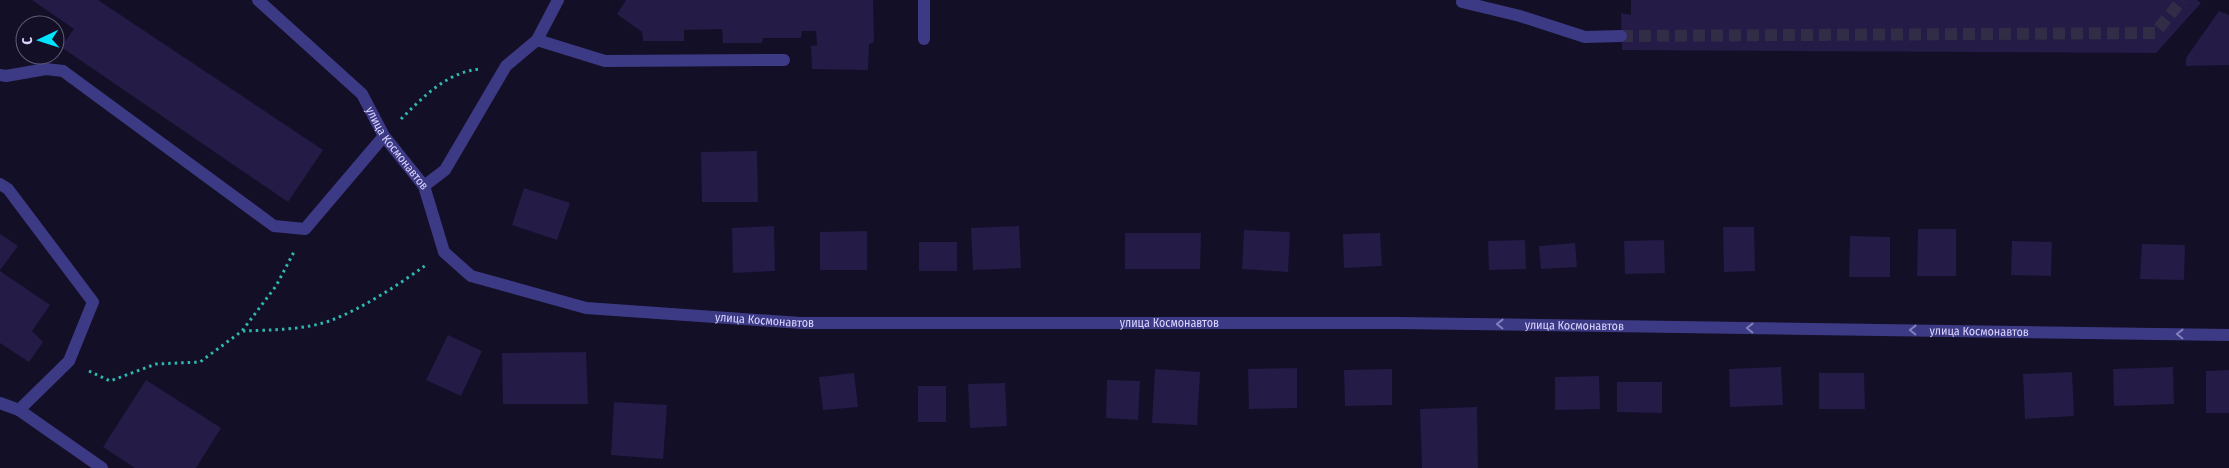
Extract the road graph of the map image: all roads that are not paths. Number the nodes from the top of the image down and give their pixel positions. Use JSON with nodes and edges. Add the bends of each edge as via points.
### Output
{"nodes":[{"id":1,"x":258,"y":0,"type":"edge"},
{"id":2,"x":558,"y":0,"type":"edge"},
{"id":3,"x":924,"y":0,"type":"edge"},
{"id":4,"x":1460,"y":1,"type":"edge"},
{"id":5,"x":1621,"y":36,"type":"tunnel mouth"},
{"id":6,"x":924,"y":38,"type":"dead end"},
{"id":7,"x":538,"y":40,"type":"junction"},
{"id":8,"x":784,"y":60,"type":"dead end"},
{"id":9,"x":0,"y":75,"type":"edge"},
{"id":10,"x":384,"y":136,"type":"junction"},
{"id":11,"x":0,"y":184,"type":"edge"},
{"id":12,"x":424,"y":186,"type":"junction"},
{"id":13,"x":2229,"y":335,"type":"edge"},
{"id":14,"x":0,"y":403,"type":"edge"},
{"id":15,"x":19,"y":410,"type":"junction"},
{"id":16,"x":102,"y":468,"type":"edge"}],
"edges":[{"from":1,"to":10,"type":"street","name":"улица Космонавтов","via":[[362,94]]},
{"from":2,"to":7,"type":"street"},
{"from":3,"to":6,"type":"street"},
{"from":4,"to":5,"type":"street","via":[[1585,37]]},
{"from":7,"to":8,"type":"street","via":[[605,62]]},
{"from":7,"to":12,"type":"street","via":[[506,66],[445,170]]},
{"from":9,"to":10,"type":"street","via":[[46,69],[64,71],[274,226],[305,229]]},
{"from":10,"to":12,"type":"street","name":"улица Космонавтов"},
{"from":11,"to":15,"type":"street","via":[[8,189],[93,302],[69,361]]},
{"from":13,"to":12,"type":"street","name":"улица Космонавтов","one_way":true,"via":[[1399,323],[801,324],[586,308],[471,276],[444,252]]},
{"from":14,"to":15,"type":"street"},
{"from":15,"to":16,"type":"street"}]}
